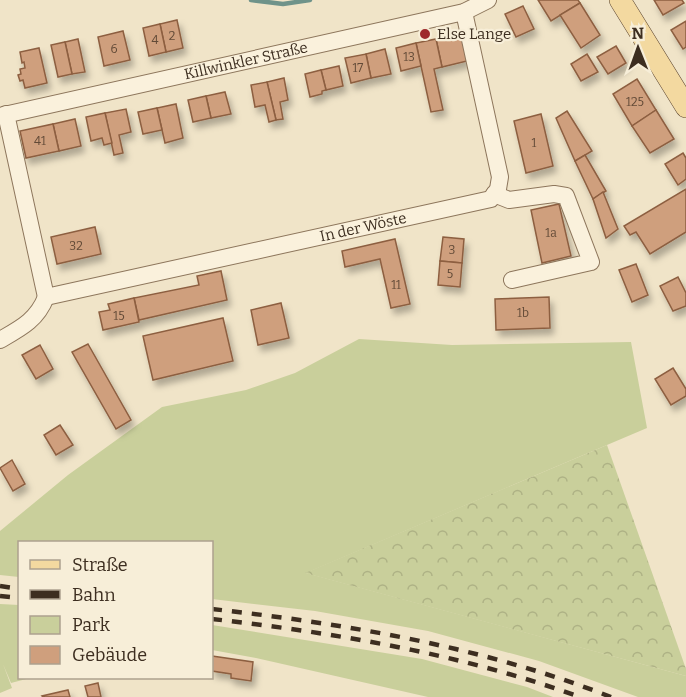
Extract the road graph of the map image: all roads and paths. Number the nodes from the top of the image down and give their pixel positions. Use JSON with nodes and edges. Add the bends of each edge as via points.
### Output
{"nodes":[{"id":1,"x":488,"y":0,"type":"edge"},
{"id":2,"x":620,"y":0,"type":"edge"},
{"id":3,"x":464,"y":12,"type":"junction"},
{"id":4,"x":686,"y":107,"type":"edge"},
{"id":5,"x":3,"y":115,"type":"edge"},
{"id":6,"x":494,"y":194,"type":"junction"},
{"id":7,"x":512,"y":280,"type":"dead end"},
{"id":8,"x":46,"y":297,"type":"junction"},
{"id":9,"x":0,"y":340,"type":"edge"}],
"edges":[{"from":1,"to":3,"type":"street","name":"Killwinkler Straße"},
{"from":2,"to":4,"type":"main road"},
{"from":3,"to":5,"type":"street","name":"Killwinkler Straße"},
{"from":3,"to":6,"type":"street","via":[[500,177]]},
{"from":5,"to":8,"type":"street"},
{"from":6,"to":7,"type":"street","via":[[509,200],[566,196],[591,262]]},
{"from":6,"to":8,"type":"street","name":"In der Wöste","via":[[490,199]]},
{"from":8,"to":9,"type":"street","via":[[40,310],[20,329]]}]}
